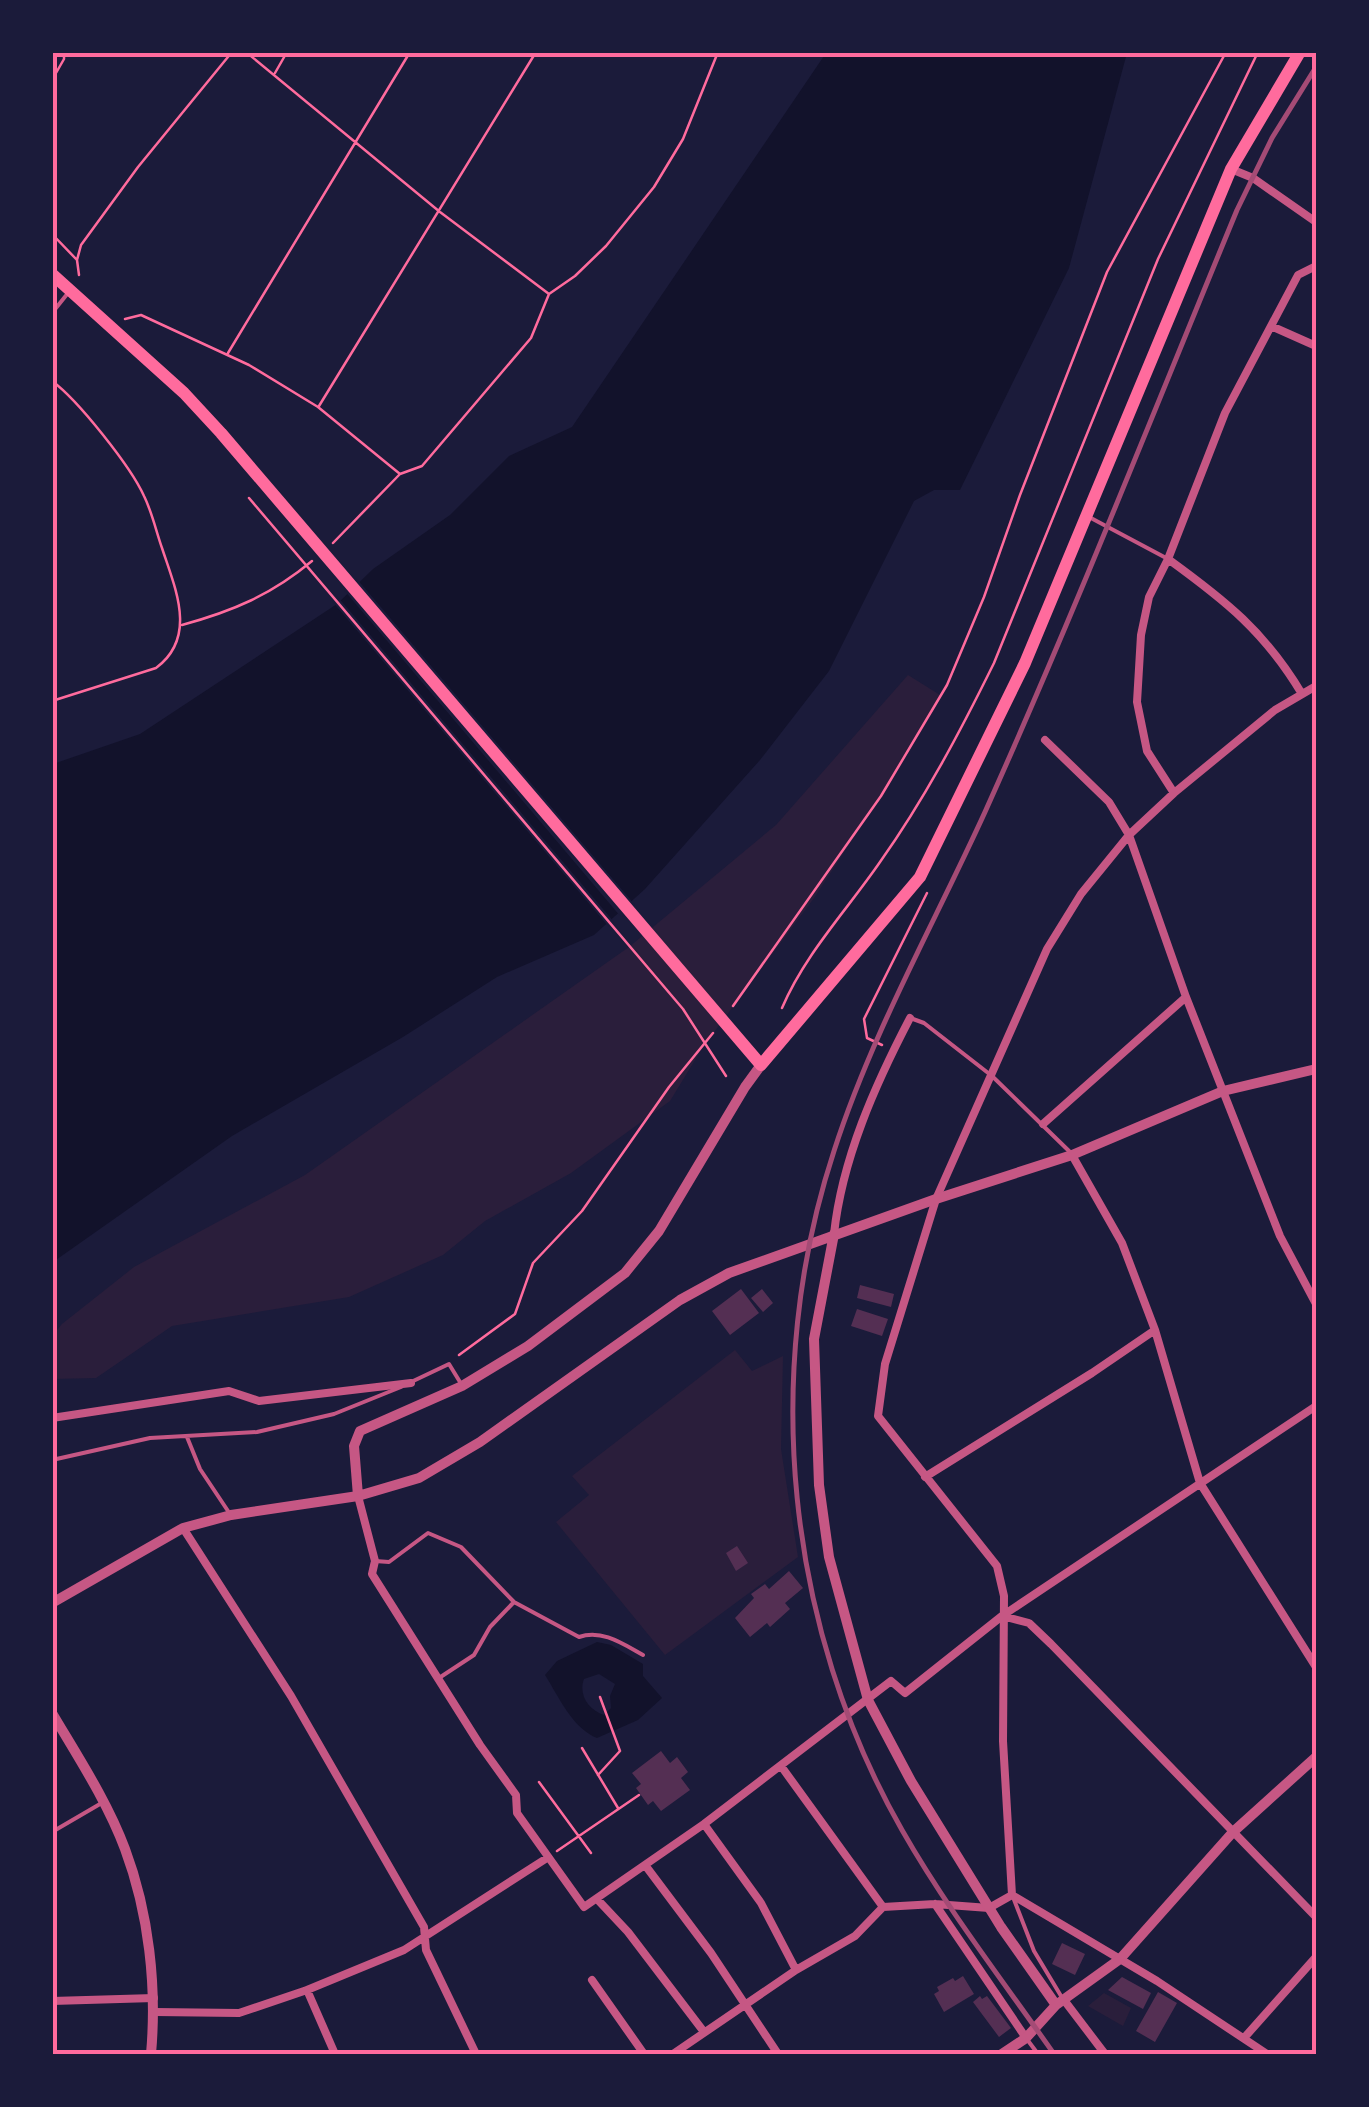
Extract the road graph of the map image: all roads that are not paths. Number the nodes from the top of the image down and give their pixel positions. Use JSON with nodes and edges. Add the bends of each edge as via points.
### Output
{"nodes":[{"id":1,"x":1300,"y":52,"type":"edge"},
{"id":2,"x":1232,"y":169,"type":"junction"},
{"id":3,"x":1316,"y":222,"type":"edge"},
{"id":4,"x":1316,"y":266,"type":"edge"},
{"id":5,"x":52,"y":274,"type":"edge"},
{"id":6,"x":71,"y":290,"type":"junction"},
{"id":7,"x":52,"y":312,"type":"edge"},
{"id":8,"x":1271,"y":326,"type":"junction"},
{"id":9,"x":1316,"y":346,"type":"edge"},
{"id":10,"x":1085,"y":515,"type":"junction"},
{"id":11,"x":1168,"y":559,"type":"junction"},
{"id":12,"x":1316,"y":686,"type":"edge"},
{"id":13,"x":1302,"y":694,"type":"junction"},
{"id":14,"x":1045,"y":740,"type":"dead end"},
{"id":15,"x":1174,"y":792,"type":"junction"},
{"id":16,"x":1129,"y":835,"type":"junction"},
{"id":17,"x":1186,"y":997,"type":"junction"},
{"id":18,"x":910,"y":1018,"type":"joint"},
{"id":19,"x":762,"y":1066,"type":"junction"},
{"id":20,"x":1316,"y":1069,"type":"edge"},
{"id":21,"x":992,"y":1076,"type":"junction"},
{"id":22,"x":1224,"y":1091,"type":"junction"},
{"id":23,"x":1043,"y":1124,"type":"junction"},
{"id":24,"x":1072,"y":1155,"type":"junction"},
{"id":25,"x":936,"y":1199,"type":"junction"},
{"id":26,"x":834,"y":1234,"type":"junction"},
{"id":27,"x":1316,"y":1304,"type":"edge"},
{"id":28,"x":1154,"y":1330,"type":"junction"},
{"id":29,"x":411,"y":1383,"type":"junction"},
{"id":30,"x":462,"y":1386,"type":"junction"},
{"id":31,"x":1316,"y":1406,"type":"edge"},
{"id":32,"x":52,"y":1418,"type":"edge"},
{"id":33,"x":187,"y":1437,"type":"junction"},
{"id":34,"x":52,"y":1460,"type":"edge"},
{"id":35,"x":925,"y":1478,"type":"junction"},
{"id":36,"x":1200,"y":1483,"type":"junction"},
{"id":37,"x":358,"y":1496,"type":"junction"},
{"id":38,"x":231,"y":1516,"type":"junction"},
{"id":39,"x":183,"y":1528,"type":"junction"},
{"id":40,"x":375,"y":1561,"type":"junction"},
{"id":41,"x":514,"y":1602,"type":"junction"},
{"id":42,"x":52,"y":1604,"type":"edge"},
{"id":43,"x":1002,"y":1616,"type":"junction"},
{"id":44,"x":644,"y":1655,"type":"dead end"},
{"id":45,"x":1316,"y":1667,"type":"edge"},
{"id":46,"x":439,"y":1678,"type":"junction"},
{"id":47,"x":868,"y":1700,"type":"junction"},
{"id":48,"x":52,"y":1713,"type":"edge"},
{"id":49,"x":1316,"y":1757,"type":"edge"},
{"id":50,"x":780,"y":1766,"type":"junction"},
{"id":51,"x":103,"y":1801,"type":"junction"},
{"id":52,"x":704,"y":1824,"type":"junction"},
{"id":53,"x":52,"y":1832,"type":"edge"},
{"id":54,"x":1233,"y":1832,"type":"junction"},
{"id":55,"x":547,"y":1858,"type":"junction"},
{"id":56,"x":645,"y":1864,"type":"junction"},
{"id":57,"x":1012,"y":1895,"type":"junction"},
{"id":58,"x":598,"y":1899,"type":"junction"},
{"id":59,"x":935,"y":1904,"type":"junction"},
{"id":60,"x":883,"y":1907,"type":"junction"},
{"id":61,"x":989,"y":1908,"type":"junction"},
{"id":62,"x":1316,"y":1917,"type":"edge"},
{"id":63,"x":424,"y":1938,"type":"junction"},
{"id":64,"x":1316,"y":1956,"type":"edge"},
{"id":65,"x":1120,"y":1960,"type":"junction"},
{"id":66,"x":796,"y":1970,"type":"junction"},
{"id":67,"x":592,"y":1980,"type":"dead end"},
{"id":68,"x":308,"y":1990,"type":"junction"},
{"id":69,"x":154,"y":1998,"type":"junction"},
{"id":70,"x":52,"y":2001,"type":"edge"},
{"id":71,"x":1060,"y":2002,"type":"junction"},
{"id":72,"x":745,"y":2004,"type":"junction"},
{"id":73,"x":154,"y":2012,"type":"junction"},
{"id":74,"x":704,"y":2032,"type":"junction"},
{"id":75,"x":1026,"y":2038,"type":"junction"},
{"id":76,"x":1244,"y":2038,"type":"junction"},
{"id":77,"x":151,"y":2054,"type":"edge"},
{"id":78,"x":335,"y":2054,"type":"edge"},
{"id":79,"x":476,"y":2054,"type":"edge"},
{"id":80,"x":644,"y":2054,"type":"edge"},
{"id":81,"x":674,"y":2054,"type":"edge"},
{"id":82,"x":778,"y":2054,"type":"edge"},
{"id":83,"x":1002,"y":2054,"type":"edge"},
{"id":84,"x":1038,"y":2054,"type":"edge"},
{"id":85,"x":1105,"y":2054,"type":"edge"},
{"id":86,"x":1267,"y":2054,"type":"edge"}],
"edges":[{"from":1,"to":2,"type":"main road"},
{"from":2,"to":3,"type":"street"},
{"from":2,"to":10,"type":"main road"},
{"from":4,"to":8,"type":"street","via":[[1298,275]]},
{"from":5,"to":6,"type":"main road"},
{"from":6,"to":7,"type":"lane"},
{"from":6,"to":19,"type":"main road","via":[[184,393]]},
{"from":8,"to":9,"type":"street"},
{"from":8,"to":11,"type":"street","via":[[1225,413]]},
{"from":10,"to":11,"type":"lane"},
{"from":10,"to":19,"type":"main road","via":[[1025,664],[920,877]]},
{"from":11,"to":13,"type":"street","via":[[1260,633]]},
{"from":11,"to":15,"type":"street","via":[[1149,597],[1137,702],[1147,751]]},
{"from":12,"to":13,"type":"street"},
{"from":13,"to":15,"type":"street"},
{"from":14,"to":16,"type":"street","via":[[1109,802]]},
{"from":15,"to":16,"type":"street"},
{"from":16,"to":17,"type":"street"},
{"from":16,"to":21,"type":"street","via":[[1046,950]]},
{"from":17,"to":22,"type":"street"},
{"from":17,"to":23,"type":"street"},
{"from":18,"to":21,"type":"lane"},
{"from":18,"to":26,"type":"street","via":[[838,1196]]},
{"from":19,"to":30,"type":"street","via":[[659,1231],[625,1273]]},
{"from":20,"to":22,"type":"street"},
{"from":21,"to":23,"type":"lane"},
{"from":21,"to":25,"type":"street"},
{"from":22,"to":24,"type":"street"},
{"from":22,"to":27,"type":"street","via":[[1280,1236]]},
{"from":23,"to":24,"type":"lane"},
{"from":24,"to":25,"type":"street"},
{"from":24,"to":28,"type":"street","via":[[1122,1243]]},
{"from":25,"to":26,"type":"street"},
{"from":25,"to":35,"type":"street","via":[[885,1364],[878,1416]]},
{"from":26,"to":37,"type":"street","via":[[706,1285],[444,1465]]},
{"from":26,"to":47,"type":"street","via":[[814,1339],[819,1485],[829,1558]]},
{"from":28,"to":35,"type":"street"},
{"from":28,"to":36,"type":"street"},
{"from":29,"to":30,"type":"lane","via":[[449,1364]]},
{"from":29,"to":32,"type":"street","via":[[259,1400],[229,1391]]},
{"from":29,"to":33,"type":"lane","via":[[334,1414],[257,1432]]},
{"from":30,"to":37,"type":"street","via":[[360,1431],[354,1446]]},
{"from":31,"to":36,"type":"street"},
{"from":33,"to":34,"type":"lane","via":[[150,1438]]},
{"from":33,"to":38,"type":"lane"},
{"from":35,"to":43,"type":"street","via":[[997,1566]]},
{"from":36,"to":43,"type":"street"},
{"from":36,"to":45,"type":"street"},
{"from":37,"to":38,"type":"street"},
{"from":37,"to":40,"type":"street"},
{"from":38,"to":39,"type":"street"},
{"from":39,"to":42,"type":"street"},
{"from":39,"to":63,"type":"street","via":[[291,1696],[424,1927]]},
{"from":40,"to":41,"type":"lane","via":[[389,1562],[428,1533],[461,1547]]},
{"from":40,"to":46,"type":"street","via":[[372,1574]]},
{"from":41,"to":44,"type":"lane","via":[[579,1637],[611,1638]]},
{"from":41,"to":46,"type":"lane","via":[[474,1655]]},
{"from":43,"to":47,"type":"street","via":[[905,1693],[891,1681]]},
{"from":43,"to":54,"type":"street","via":[[1029,1624],[1051,1644]]},
{"from":43,"to":57,"type":"street"},
{"from":46,"to":55,"type":"street","via":[[516,1795],[517,1813]]},
{"from":47,"to":50,"type":"street"},
{"from":47,"to":61,"type":"street"},
{"from":48,"to":51,"type":"street"},
{"from":49,"to":54,"type":"street"},
{"from":50,"to":52,"type":"street"},
{"from":50,"to":60,"type":"street"},
{"from":51,"to":53,"type":"lane"},
{"from":51,"to":69,"type":"street","via":[[142,1904]]},
{"from":52,"to":56,"type":"street"},
{"from":52,"to":66,"type":"street","via":[[761,1902]]},
{"from":54,"to":62,"type":"street"},
{"from":54,"to":65,"type":"street"},
{"from":55,"to":58,"type":"street","via":[[584,1907]]},
{"from":55,"to":63,"type":"street"},
{"from":56,"to":58,"type":"street"},
{"from":56,"to":72,"type":"street"},
{"from":57,"to":61,"type":"street"},
{"from":57,"to":65,"type":"street"},
{"from":57,"to":71,"type":"lane"},
{"from":58,"to":74,"type":"street"},
{"from":59,"to":60,"type":"street"},
{"from":59,"to":61,"type":"street"},
{"from":59,"to":75,"type":"street"},
{"from":60,"to":66,"type":"street","via":[[855,1936]]},
{"from":61,"to":71,"type":"street"},
{"from":63,"to":68,"type":"street"},
{"from":63,"to":79,"type":"street"},
{"from":64,"to":76,"type":"street"},
{"from":65,"to":71,"type":"street"},
{"from":65,"to":76,"type":"street"},
{"from":66,"to":72,"type":"street"},
{"from":67,"to":80,"type":"street"},
{"from":68,"to":73,"type":"street","via":[[239,2013]]},
{"from":68,"to":78,"type":"street"},
{"from":69,"to":70,"type":"street"},
{"from":69,"to":73,"type":"street"},
{"from":71,"to":75,"type":"street"},
{"from":71,"to":85,"type":"street"},
{"from":72,"to":74,"type":"street"},
{"from":72,"to":82,"type":"street"},
{"from":73,"to":77,"type":"street"},
{"from":74,"to":81,"type":"street"},
{"from":75,"to":83,"type":"street"},
{"from":75,"to":84,"type":"lane"},
{"from":76,"to":86,"type":"street"}]}
